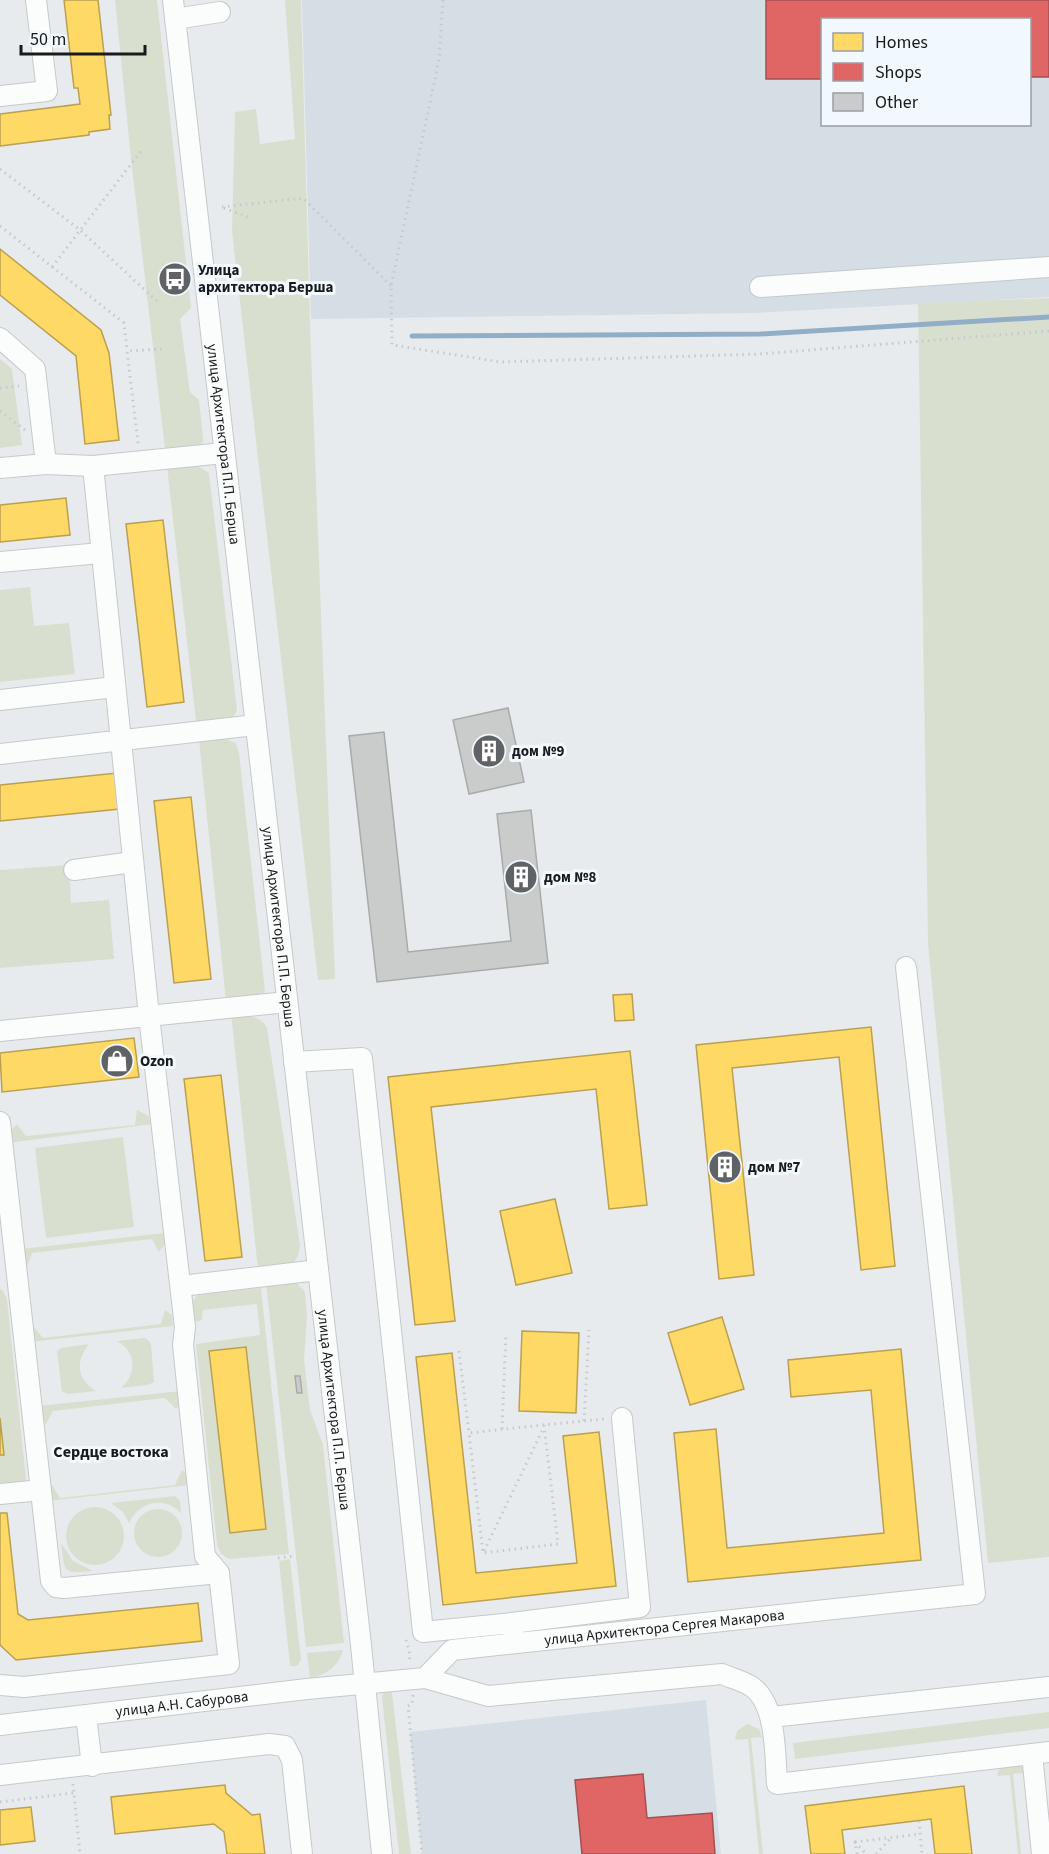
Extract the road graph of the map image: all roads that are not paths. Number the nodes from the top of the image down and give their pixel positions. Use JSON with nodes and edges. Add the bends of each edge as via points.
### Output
{"nodes":[{"id":1,"x":36,"y":0,"type":"edge"},
{"id":2,"x":174,"y":9,"type":"edge"},
{"id":3,"x":220,"y":12,"type":"dead end"},
{"id":4,"x":0,"y":96,"type":"edge"},
{"id":5,"x":1049,"y":267,"type":"edge"},
{"id":6,"x":760,"y":287,"type":"dead end"},
{"id":7,"x":0,"y":338,"type":"edge"},
{"id":8,"x":224,"y":453,"type":"junction"},
{"id":9,"x":46,"y":464,"type":"junction"},
{"id":10,"x":93,"y":466,"type":"junction"},
{"id":11,"x":0,"y":468,"type":"edge"},
{"id":12,"x":101,"y":553,"type":"junction"},
{"id":13,"x":0,"y":562,"type":"edge"},
{"id":14,"x":115,"y":687,"type":"junction"},
{"id":15,"x":0,"y":700,"type":"edge"},
{"id":16,"x":256,"y":725,"type":"junction"},
{"id":17,"x":120,"y":742,"type":"junction"},
{"id":18,"x":0,"y":754,"type":"edge"},
{"id":19,"x":133,"y":862,"type":"junction"},
{"id":20,"x":74,"y":870,"type":"dead end"},
{"id":21,"x":906,"y":967,"type":"dead end"},
{"id":22,"x":287,"y":1002,"type":"junction"},
{"id":23,"x":149,"y":1016,"type":"junction"},
{"id":24,"x":0,"y":1031,"type":"edge"},
{"id":25,"x":294,"y":1062,"type":"junction"},
{"id":26,"x":0,"y":1122,"type":"edge"},
{"id":27,"x":318,"y":1270,"type":"junction"},
{"id":28,"x":181,"y":1286,"type":"junction"},
{"id":29,"x":622,"y":1418,"type":"road end"},
{"id":30,"x":40,"y":1490,"type":"junction"},
{"id":31,"x":0,"y":1494,"type":"edge"},
{"id":32,"x":219,"y":1573,"type":"junction"},
{"id":33,"x":513,"y":1623,"type":"junction"},
{"id":34,"x":515,"y":1643,"type":"junction"},
{"id":35,"x":416,"y":1678,"type":"junction"},
{"id":36,"x":2,"y":1683,"type":"edge"},
{"id":37,"x":365,"y":1683,"type":"junction"},
{"id":38,"x":1049,"y":1687,"type":"edge"},
{"id":39,"x":86,"y":1715,"type":"junction"},
{"id":40,"x":771,"y":1717,"type":"junction"},
{"id":41,"x":0,"y":1725,"type":"edge"},
{"id":42,"x":1040,"y":1753,"type":"edge"},
{"id":43,"x":92,"y":1766,"type":"junction"},
{"id":44,"x":0,"y":1775,"type":"edge"},
{"id":45,"x":302,"y":1854,"type":"edge"},
{"id":46,"x":382,"y":1854,"type":"edge"},
{"id":47,"x":1042,"y":1854,"type":"edge"}],
"edges":[{"from":1,"to":4,"type":"street","via":[[47,91]]},
{"from":2,"to":3,"type":"street"},
{"from":2,"to":8,"type":"street","name":"улица Архитектора П.П. Берша"},
{"from":5,"to":6,"type":"street"},
{"from":7,"to":9,"type":"street","via":[[35,369]]},
{"from":8,"to":10,"type":"street"},
{"from":8,"to":16,"type":"street","name":"улица Архитектора П.П. Берша"},
{"from":9,"to":10,"type":"street"},
{"from":9,"to":11,"type":"street"},
{"from":10,"to":12,"type":"street"},
{"from":12,"to":13,"type":"street"},
{"from":12,"to":14,"type":"street"},
{"from":14,"to":15,"type":"street"},
{"from":14,"to":17,"type":"street"},
{"from":16,"to":17,"type":"street"},
{"from":16,"to":22,"type":"street","name":"улица Архитектора П.П. Берша"},
{"from":17,"to":18,"type":"street"},
{"from":17,"to":19,"type":"street"},
{"from":19,"to":20,"type":"street"},
{"from":19,"to":23,"type":"street"},
{"from":21,"to":34,"type":"street","name":"улица Архитектора Сергея Макарова","via":[[975,1594]]},
{"from":22,"to":23,"type":"street"},
{"from":22,"to":25,"type":"street","name":"улица Архитектора П.П. Берша"},
{"from":23,"to":24,"type":"street"},
{"from":23,"to":28,"type":"street"},
{"from":25,"to":27,"type":"street","name":"улица Архитектора П.П. Берша"},
{"from":25,"to":33,"type":"street","via":[[362,1058],[423,1632]]},
{"from":26,"to":30,"type":"street"},
{"from":27,"to":28,"type":"street"},
{"from":27,"to":37,"type":"street","name":"улица Архитектора П.П. Берша"},
{"from":28,"to":32,"type":"street","via":[[183,1345],[205,1556]]},
{"from":29,"to":33,"type":"street","via":[[640,1607]]},
{"from":30,"to":31,"type":"street"},
{"from":30,"to":32,"type":"street","via":[[51,1581],[56,1587]]},
{"from":32,"to":36,"type":"street","via":[[229,1664],[24,1687]]},
{"from":33,"to":34,"type":"street"},
{"from":34,"to":35,"type":"street","name":"улица Архитектора Сергея Макарова","via":[[452,1650]]},
{"from":35,"to":37,"type":"street"},
{"from":35,"to":40,"type":"street","via":[[488,1696],[722,1674],[752,1686],[763,1697]]},
{"from":37,"to":39,"type":"street","name":"улица А.Н. Сабурова"},
{"from":37,"to":46,"type":"street","name":"улица Архитектора П.П. Берша"},
{"from":38,"to":40,"type":"street"},
{"from":39,"to":41,"type":"street","name":"улица А.Н. Сабурова"},
{"from":39,"to":43,"type":"street"},
{"from":40,"to":42,"type":"street","via":[[777,1785]]},
{"from":42,"to":47,"type":"street"},
{"from":43,"to":44,"type":"street"},
{"from":43,"to":45,"type":"street","via":[[268,1744],[285,1746],[292,1760]]}]}
